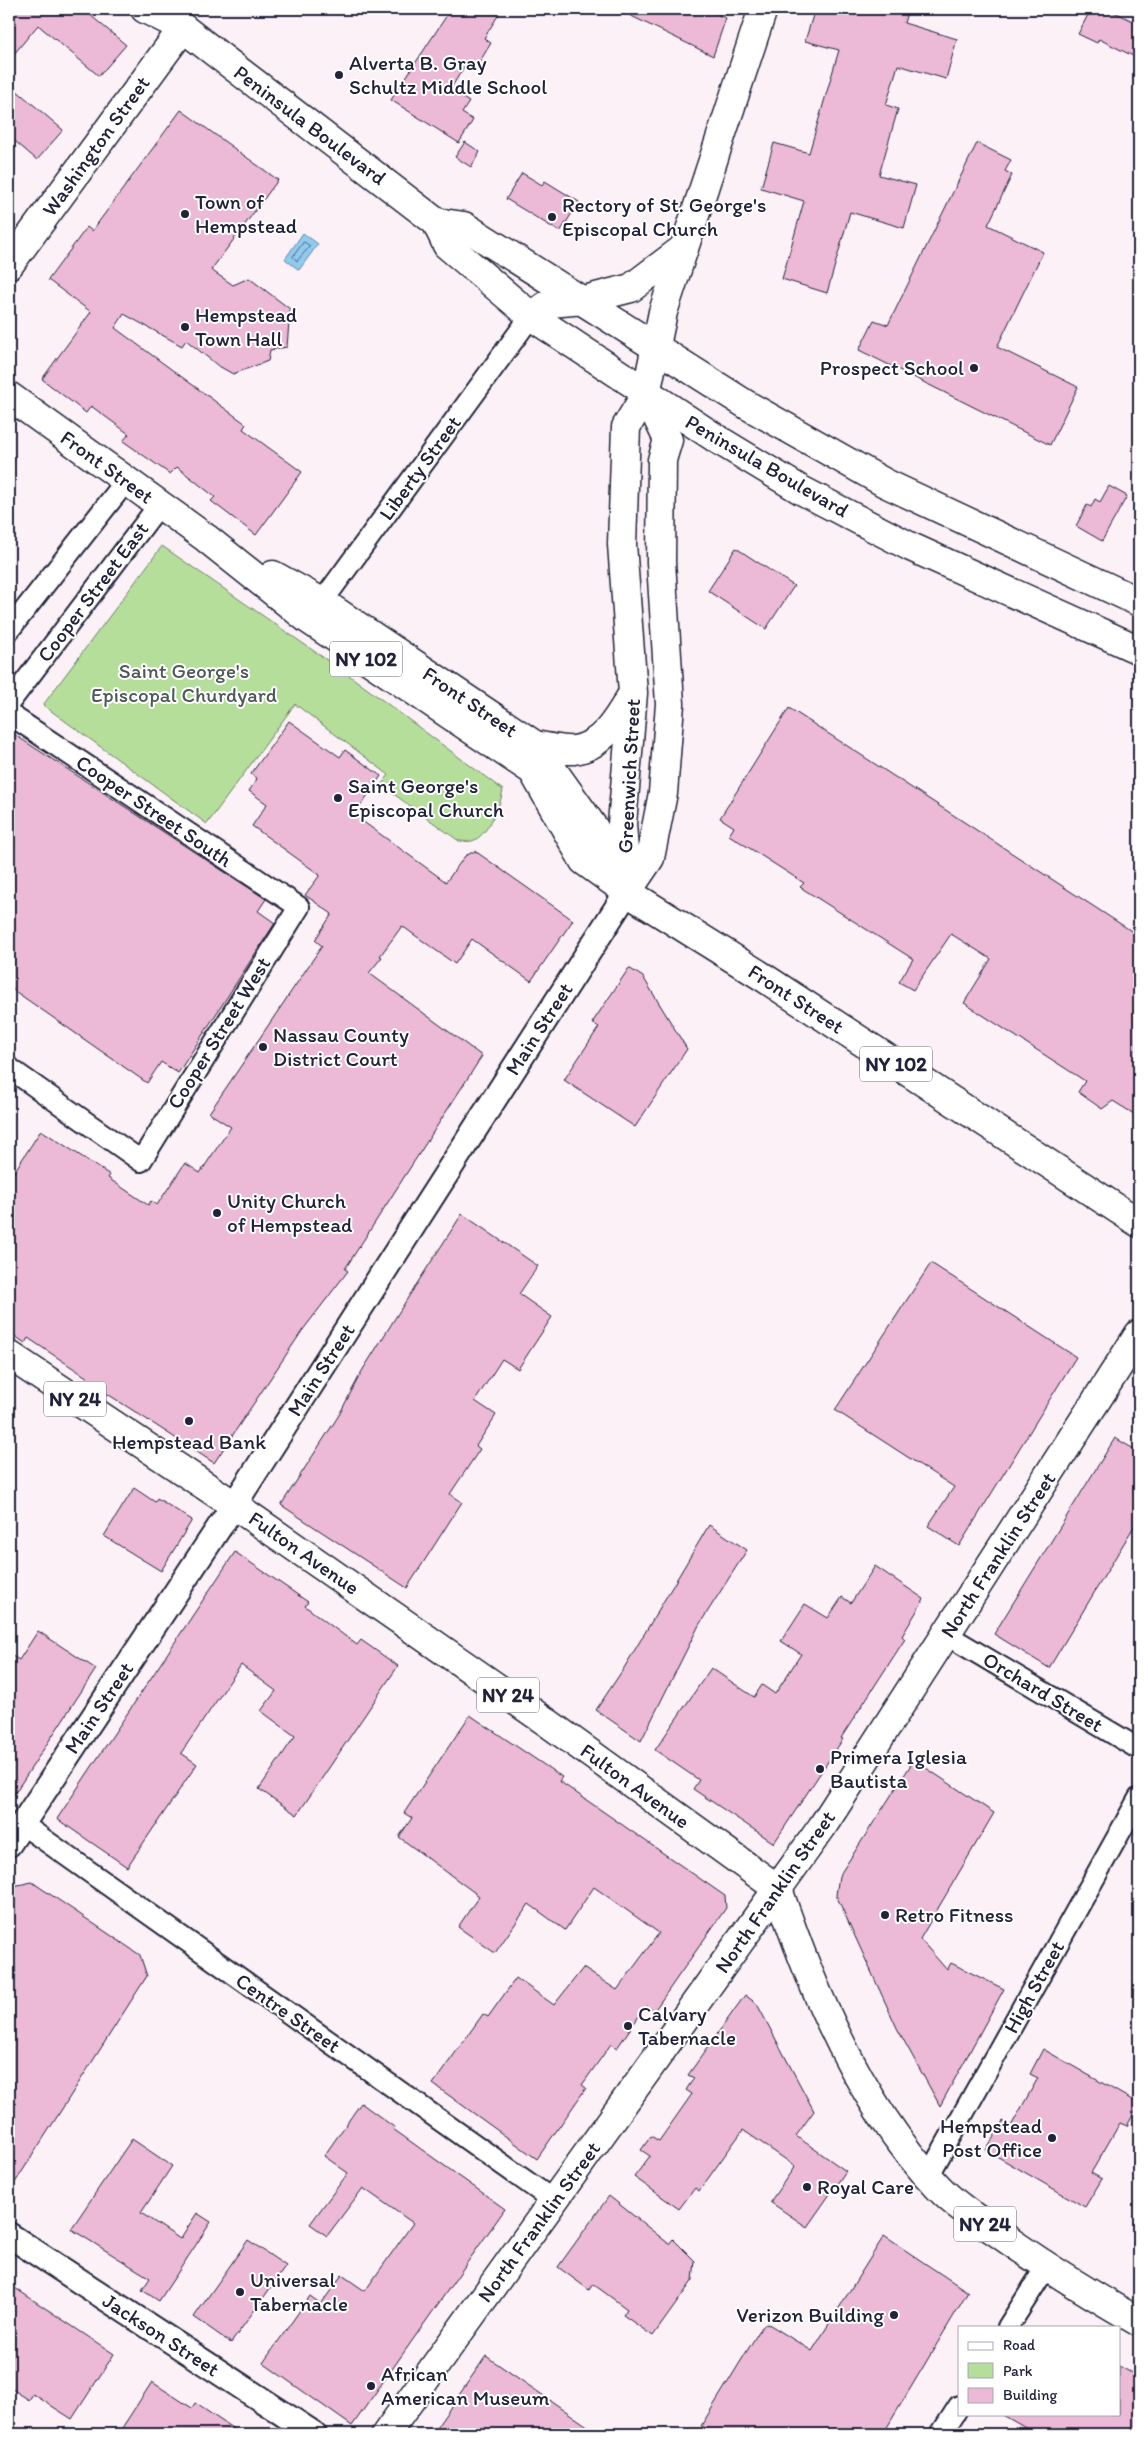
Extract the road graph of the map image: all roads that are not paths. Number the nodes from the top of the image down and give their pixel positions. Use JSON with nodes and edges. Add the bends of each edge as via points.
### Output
{"nodes":[{"id":1,"x":145,"y":9,"type":"edge"},
{"id":2,"x":763,"y":9,"type":"edge"},
{"id":3,"x":176,"y":19,"type":"edge"},
{"id":4,"x":436,"y":222,"type":"junction"},
{"id":5,"x":684,"y":248,"type":"junction"},
{"id":6,"x":9,"y":265,"type":"edge"},
{"id":7,"x":584,"y":300,"type":"junction"},
{"id":8,"x":531,"y":316,"type":"junction"},
{"id":9,"x":656,"y":347,"type":"junction"},
{"id":10,"x":646,"y":394,"type":"junction"},
{"id":11,"x":9,"y":396,"type":"edge"},
{"id":12,"x":126,"y":480,"type":"junction"},
{"id":13,"x":159,"y":505,"type":"junction"},
{"id":14,"x":1139,"y":602,"type":"edge"},
{"id":15,"x":316,"y":611,"type":"junction"},
{"id":16,"x":9,"y":630,"type":"edge"},
{"id":17,"x":1139,"y":650,"type":"edge"},
{"id":18,"x":633,"y":693,"type":"junction"},
{"id":19,"x":9,"y":703,"type":"edge"},
{"id":20,"x":9,"y":714,"type":"edge"},
{"id":21,"x":535,"y":745,"type":"junction"},
{"id":22,"x":627,"y":892,"type":"junction"},
{"id":23,"x":300,"y":907,"type":"joint"},
{"id":24,"x":9,"y":1068,"type":"edge"},
{"id":25,"x":1139,"y":1222,"type":"edge"},
{"id":26,"x":1139,"y":1334,"type":"edge"},
{"id":27,"x":9,"y":1355,"type":"edge"},
{"id":28,"x":234,"y":1505,"type":"junction"},
{"id":29,"x":947,"y":1635,"type":"junction"},
{"id":30,"x":1139,"y":1748,"type":"edge"},
{"id":31,"x":1139,"y":1798,"type":"edge"},
{"id":32,"x":13,"y":1836,"type":"edge"},
{"id":33,"x":778,"y":1889,"type":"junction"},
{"id":34,"x":929,"y":2175,"type":"junction"},
{"id":35,"x":554,"y":2201,"type":"junction"},
{"id":36,"x":9,"y":2235,"type":"edge"},
{"id":37,"x":1046,"y":2266,"type":"junction"},
{"id":38,"x":1139,"y":2322,"type":"edge"},
{"id":39,"x":1009,"y":2326,"type":"edge"},
{"id":40,"x":958,"y":2408,"type":"edge"},
{"id":41,"x":314,"y":2434,"type":"edge"},
{"id":42,"x":386,"y":2434,"type":"edge"},
{"id":43,"x":941,"y":2434,"type":"edge"}],
"edges":[{"from":1,"to":3,"type":"main road","name":"Peninsula Boulevard"},
{"from":2,"to":5,"type":"main road","name":"Greenwich Street"},
{"from":3,"to":4,"type":"main road","name":"Peninsula Boulevard"},
{"from":3,"to":6,"type":"main road","name":"Washington Street"},
{"from":4,"to":7,"type":"main road","name":"Peninsula Boulevard","via":[[464,226]]},
{"from":4,"to":8,"type":"main road","name":"Peninsula Boulevard","via":[[447,245]]},
{"from":5,"to":7,"type":"main road","via":[[631,288]]},
{"from":5,"to":9,"type":"main road","name":"Greenwich Street","via":[[663,312]]},
{"from":7,"to":8,"type":"main road","via":[[550,303]]},
{"from":7,"to":9,"type":"main road","name":"Peninsula Boulevard"},
{"from":8,"to":10,"type":"main road","name":"Peninsula Boulevard"},
{"from":8,"to":15,"type":"street","name":"Liberty Street"},
{"from":9,"to":10,"type":"main road","name":"Greenwich Street"},
{"from":9,"to":14,"type":"main road","name":"Peninsula Boulevard","via":[[747,405],[885,483]]},
{"from":10,"to":17,"type":"main road","name":"Peninsula Boulevard","via":[[827,503],[917,550]]},
{"from":10,"to":18,"type":"main road","name":"Greenwich Street","via":[[626,427],[622,544]]},
{"from":10,"to":22,"type":"main road","name":"Greenwich Street","via":[[668,440],[662,460],[661,562],[670,704],[663,793],[650,858]]},
{"from":11,"to":12,"type":"main road","name":"Front Street","number":"NY 102"},
{"from":12,"to":13,"type":"main road","name":"Front Street","number":"NY 102"},
{"from":12,"to":16,"type":"street","name":"Cooper Street East"},
{"from":13,"to":15,"type":"main road","name":"Front Street","number":"NY 102"},
{"from":13,"to":19,"type":"street","name":"Cooper Street East"},
{"from":15,"to":21,"type":"main road","name":"Front Street","number":"NY 102"},
{"from":15,"to":22,"type":"main road","name":"Front Street","number":"NY 102","via":[[533,771],[584,861]]},
{"from":18,"to":21,"type":"main road","via":[[614,726],[591,744],[574,750]]},
{"from":18,"to":22,"type":"main road","name":"Greenwich Street","via":[[622,824]]},
{"from":20,"to":23,"type":"street","name":"Cooper Street South"},
{"from":21,"to":22,"type":"main road","name":"Front Street","number":"NY 102","via":[[594,828]]},
{"from":22,"to":25,"type":"main road","name":"Front Street","number":"NY 102"},
{"from":22,"to":28,"type":"street","name":"Main Street"},
{"from":23,"to":24,"type":"street","name":"Cooper Street West","via":[[141,1161]]},
{"from":26,"to":29,"type":"main road","name":"North Franklin Street"},
{"from":27,"to":28,"type":"main road","name":"Fulton Avenue","number":"NY 24"},
{"from":28,"to":32,"type":"street","name":"Main Street"},
{"from":28,"to":33,"type":"main road","name":"Fulton Avenue","number":"NY 24","via":[[548,1723]]},
{"from":29,"to":30,"type":"street","name":"Orchard Street"},
{"from":29,"to":33,"type":"main road","name":"North Franklin Street"},
{"from":31,"to":34,"type":"street","name":"High Street"},
{"from":32,"to":35,"type":"street","name":"Centre Street"},
{"from":33,"to":34,"type":"main road","number":"NY 24","via":[[790,1926],[853,2067],[885,2121]]},
{"from":33,"to":35,"type":"main road","name":"North Franklin Street"},
{"from":34,"to":37,"type":"main road","number":"NY 24","via":[[966,2211]]},
{"from":35,"to":42,"type":"main road","name":"North Franklin Street"},
{"from":36,"to":41,"type":"street","name":"Jackson Street"},
{"from":37,"to":38,"type":"main road","number":"NY 24"},
{"from":37,"to":39,"type":"street"},
{"from":40,"to":43,"type":"street"}]}
